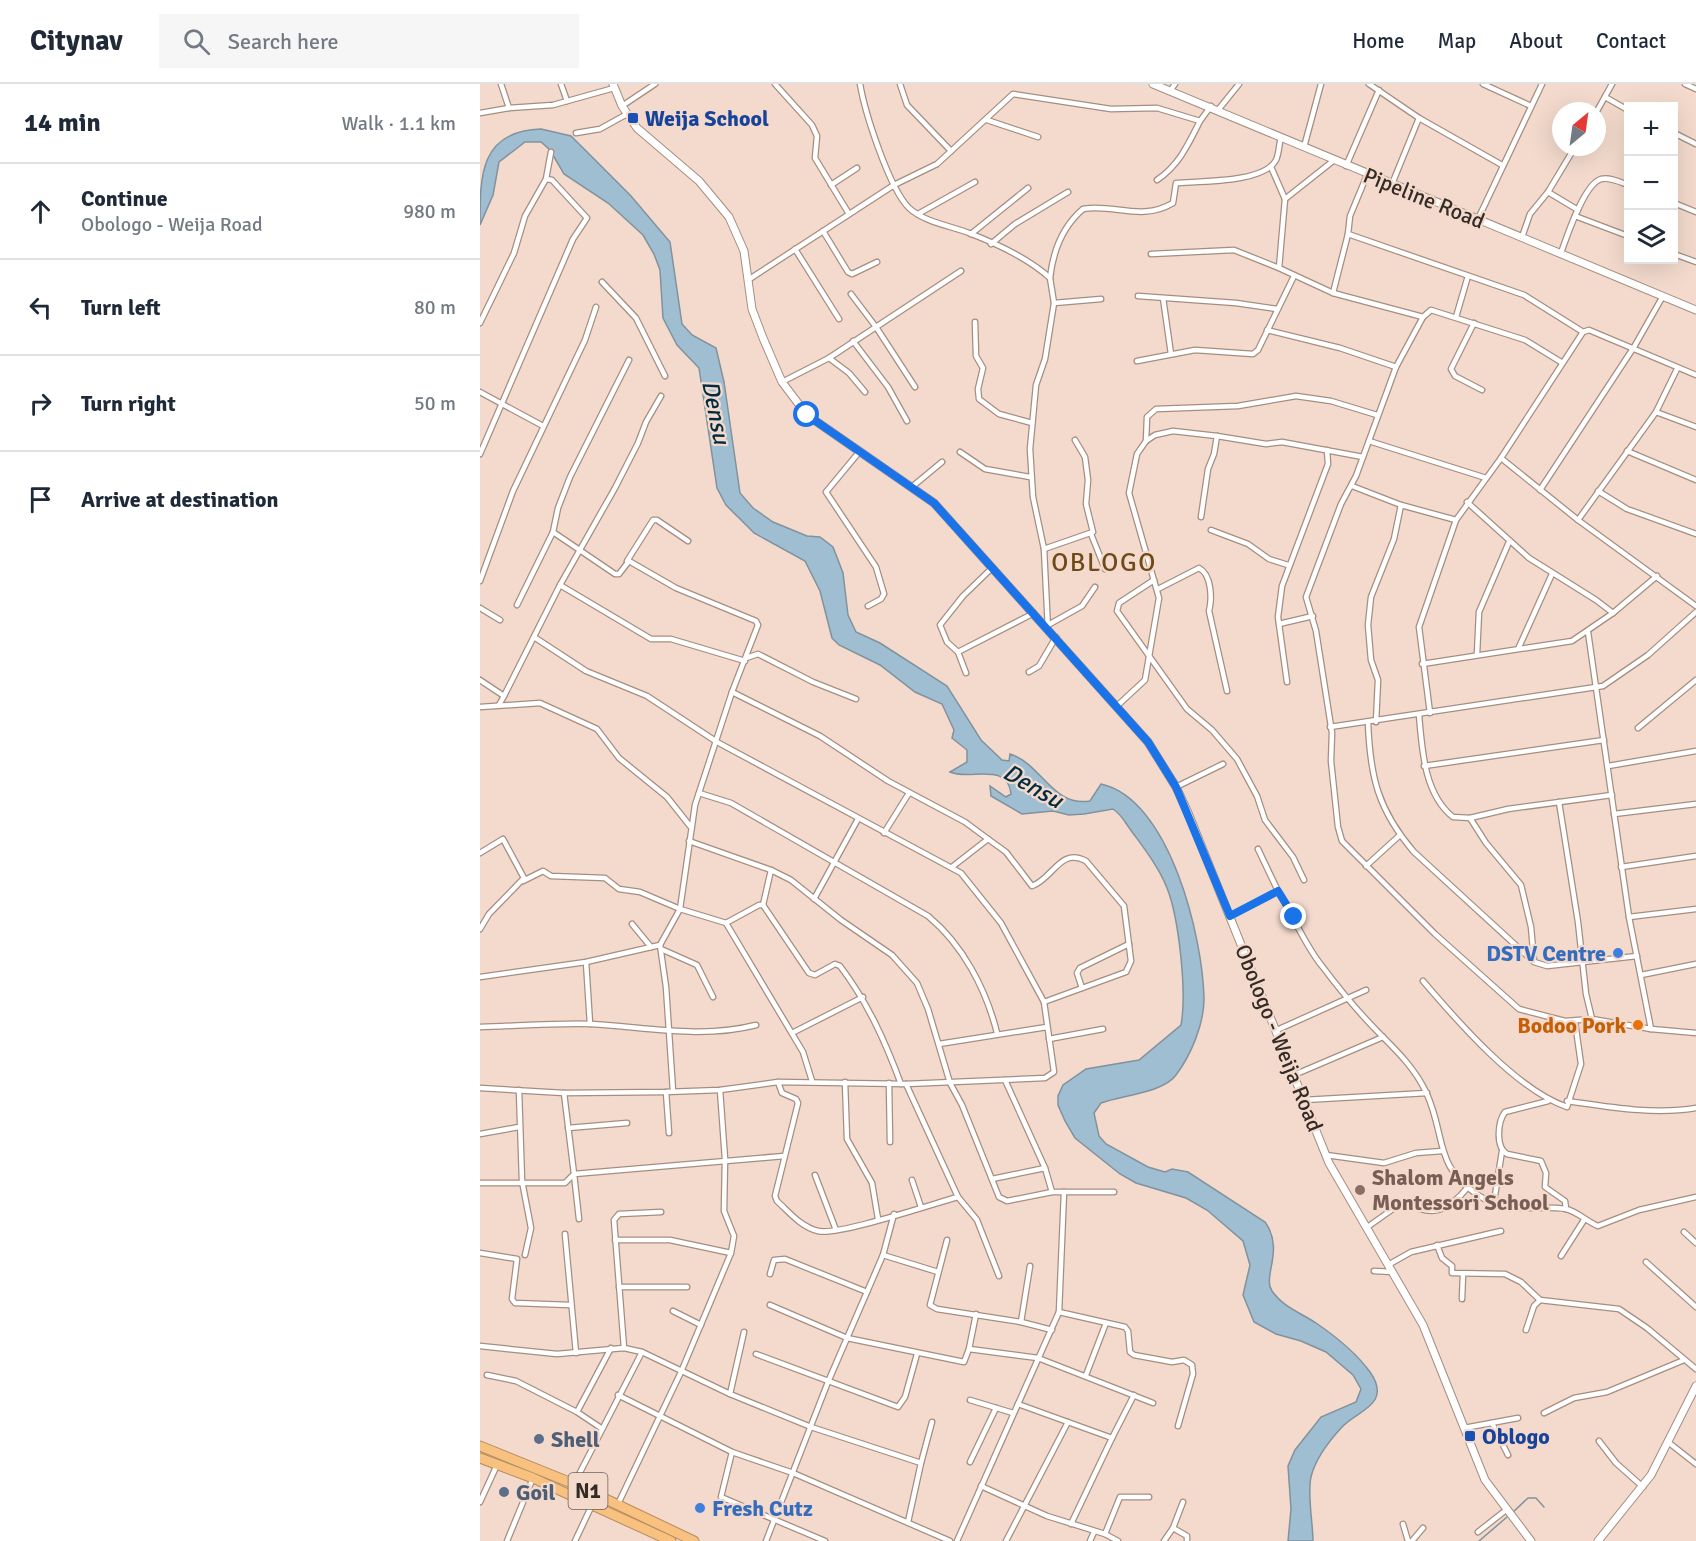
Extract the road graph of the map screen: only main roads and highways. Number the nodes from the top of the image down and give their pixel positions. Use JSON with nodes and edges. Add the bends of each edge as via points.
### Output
{"nodes":[{"id":1,"x":480,"y":1446,"type":"edge"},
{"id":2,"x":480,"y":1458,"type":"edge"},
{"id":3,"x":671,"y":1541,"type":"edge"},
{"id":4,"x":694,"y":1541,"type":"edge"}],
"edges":[{"from":1,"to":4,"type":"highway","number":"N1","via":[[574,1484]]},
{"from":2,"to":3,"type":"highway","number":"N1"}]}
